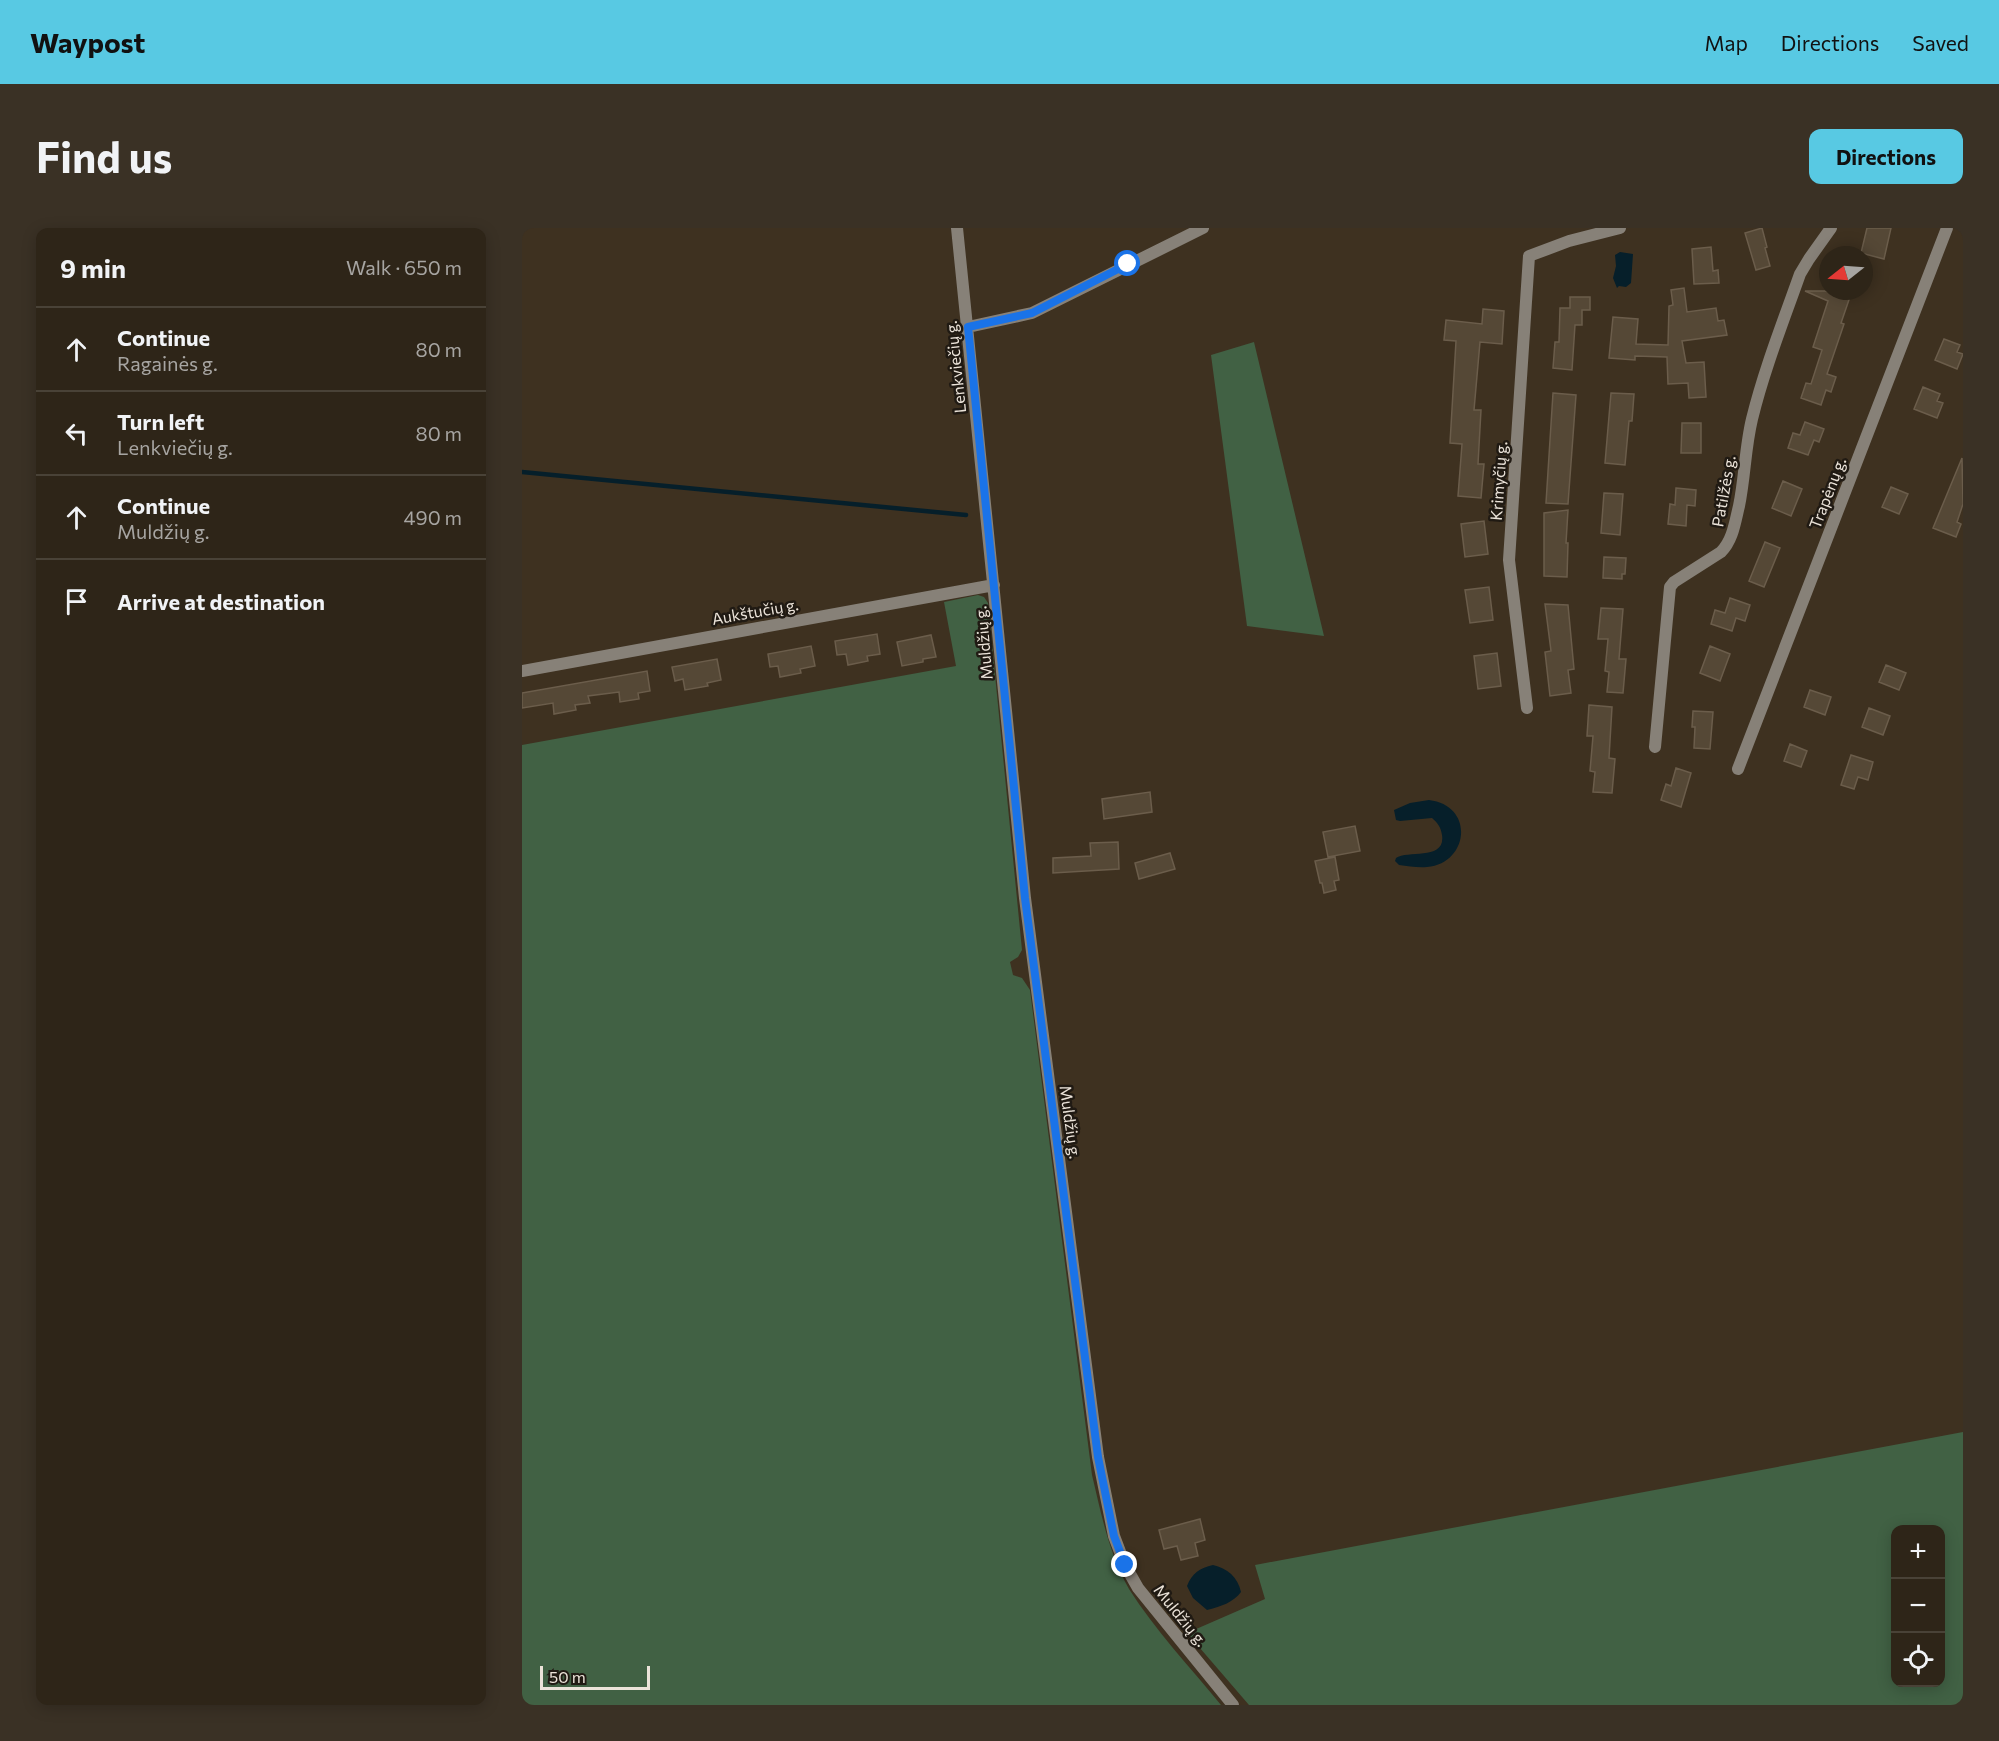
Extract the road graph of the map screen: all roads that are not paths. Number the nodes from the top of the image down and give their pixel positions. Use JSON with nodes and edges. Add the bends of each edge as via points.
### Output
{"nodes":[{"id":1,"x":957,"y":228,"type":"edge"},
{"id":2,"x":1203,"y":228,"type":"edge"},
{"id":3,"x":1620,"y":228,"type":"edge"},
{"id":4,"x":1832,"y":228,"type":"edge"},
{"id":5,"x":1947,"y":228,"type":"edge"},
{"id":6,"x":968,"y":327,"type":"junction"},
{"id":7,"x":986,"y":503,"type":"joint"},
{"id":8,"x":994,"y":585,"type":"junction"},
{"id":9,"x":522,"y":671,"type":"edge"},
{"id":10,"x":1527,"y":708,"type":"dead end"},
{"id":11,"x":1655,"y":747,"type":"dead end"},
{"id":12,"x":1738,"y":769,"type":"dead end"},
{"id":13,"x":1233,"y":1705,"type":"edge"}],
"edges":[{"from":1,"to":6,"type":"street","name":"Lenkviečių g."},
{"from":2,"to":6,"type":"street","via":[[1032,313]]},
{"from":3,"to":10,"type":"street","name":"Krimyčių g.","via":[[1529,256],[1509,560]]},
{"from":4,"to":11,"type":"street","name":"Patilžės g.","via":[[1800,274],[1760,388],[1742,489],[1727,546],[1670,587]]},
{"from":5,"to":12,"type":"street","name":"Trapėnų g."},
{"from":6,"to":7,"type":"street","name":"Lenkviečių g."},
{"from":7,"to":8,"type":"street","name":"Muldžių g."},
{"from":8,"to":9,"type":"street","name":"Aukštučių g."},
{"from":8,"to":13,"type":"street","name":"Muldžių g.","via":[[1030,942],[1098,1457],[1114,1536],[1138,1588]]}]}
